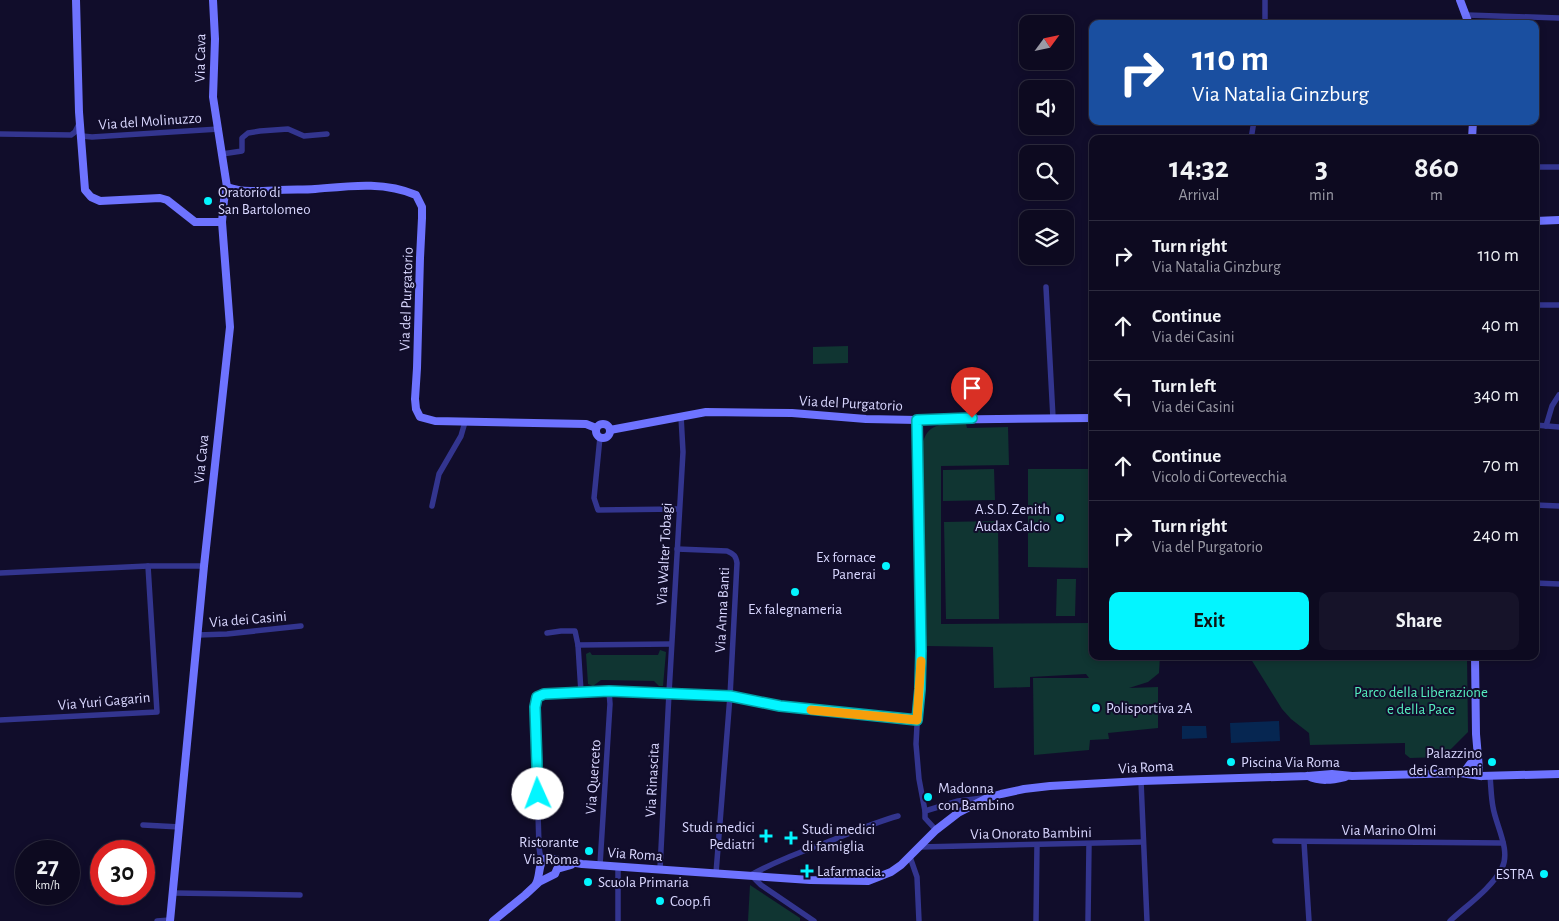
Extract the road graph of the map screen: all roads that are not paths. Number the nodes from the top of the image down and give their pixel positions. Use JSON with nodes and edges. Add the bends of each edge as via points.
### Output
{"nodes":[{"id":1,"x":76,"y":0,"type":"edge"},
{"id":2,"x":213,"y":0,"type":"edge"},
{"id":3,"x":1265,"y":0,"type":"edge"},
{"id":4,"x":1460,"y":0,"type":"edge"},
{"id":5,"x":1467,"y":16,"type":"junction"},
{"id":6,"x":1559,"y":18,"type":"edge"},
{"id":7,"x":1265,"y":20,"type":"edge"},
{"id":8,"x":1468,"y":20,"type":"edge"},
{"id":9,"x":80,"y":121,"type":"junction"},
{"id":10,"x":219,"y":129,"type":"junction"},
{"id":11,"x":0,"y":134,"type":"edge"},
{"id":12,"x":327,"y":134,"type":"dead end"},
{"id":13,"x":82,"y":136,"type":"junction"},
{"id":14,"x":222,"y":154,"type":"junction"},
{"id":15,"x":1539,"y":167,"type":"edge"},
{"id":16,"x":1559,"y":167,"type":"edge"},
{"id":17,"x":227,"y":188,"type":"junction"},
{"id":18,"x":1556,"y":220,"type":"edge"},
{"id":19,"x":1539,"y":221,"type":"edge"},
{"id":20,"x":222,"y":222,"type":"junction"},
{"id":21,"x":1539,"y":224,"type":"edge"},
{"id":22,"x":1046,"y":287,"type":"dead end"},
{"id":23,"x":1559,"y":304,"type":"edge"},
{"id":24,"x":1539,"y":305,"type":"edge"},
{"id":25,"x":1559,"y":394,"type":"edge"},
{"id":26,"x":681,"y":416,"type":"junction"},
{"id":27,"x":1053,"y":418,"type":"junction"},
{"id":28,"x":1089,"y":418,"type":"edge"},
{"id":29,"x":917,"y":420,"type":"junction"},
{"id":30,"x":465,"y":422,"type":"junction"},
{"id":31,"x":1539,"y":426,"type":"edge"},
{"id":32,"x":1546,"y":426,"type":"junction"},
{"id":33,"x":1559,"y":427,"type":"edge"},
{"id":34,"x":596,"y":428,"type":"junction"},
{"id":35,"x":610,"y":430,"type":"junction"},
{"id":36,"x":600,"y":437,"type":"junction"},
{"id":37,"x":1539,"y":505,"type":"edge"},
{"id":38,"x":432,"y":506,"type":"dead end"},
{"id":39,"x":1559,"y":506,"type":"edge"},
{"id":40,"x":679,"y":509,"type":"junction"},
{"id":41,"x":677,"y":549,"type":"junction"},
{"id":42,"x":148,"y":566,"type":"junction"},
{"id":43,"x":204,"y":566,"type":"junction"},
{"id":44,"x":0,"y":574,"type":"edge"},
{"id":45,"x":1539,"y":584,"type":"edge"},
{"id":46,"x":1559,"y":584,"type":"edge"},
{"id":47,"x":301,"y":626,"type":"dead end"},
{"id":48,"x":547,"y":633,"type":"dead end"},
{"id":49,"x":198,"y":636,"type":"junction"},
{"id":50,"x":671,"y":644,"type":"junction"},
{"id":51,"x":578,"y":645,"type":"junction"},
{"id":52,"x":1475,"y":660,"type":"edge"},
{"id":53,"x":609,"y":691,"type":"junction"},
{"id":54,"x":581,"y":692,"type":"junction"},
{"id":55,"x":668,"y":693,"type":"junction"},
{"id":56,"x":730,"y":696,"type":"junction"},
{"id":57,"x":0,"y":720,"type":"edge"},
{"id":58,"x":917,"y":720,"type":"junction"},
{"id":59,"x":1473,"y":772,"type":"junction"},
{"id":60,"x":1559,"y":774,"type":"edge"},
{"id":61,"x":1490,"y":776,"type":"junction"},
{"id":62,"x":1141,"y":781,"type":"junction"},
{"id":63,"x":988,"y":798,"type":"junction"},
{"id":64,"x":925,"y":811,"type":"junction"},
{"id":65,"x":898,"y":816,"type":"dead end"},
{"id":66,"x":143,"y":825,"type":"dead end"},
{"id":67,"x":180,"y":827,"type":"junction"},
{"id":68,"x":936,"y":830,"type":"junction"},
{"id":69,"x":1275,"y":841,"type":"dead end"},
{"id":70,"x":1143,"y":842,"type":"junction"},
{"id":71,"x":1304,"y":842,"type":"junction"},
{"id":72,"x":1503,"y":843,"type":"junction"},
{"id":73,"x":1089,"y":844,"type":"junction"},
{"id":74,"x":1037,"y":845,"type":"junction"},
{"id":75,"x":919,"y":847,"type":"junction"},
{"id":76,"x":910,"y":857,"type":"junction"},
{"id":77,"x":543,"y":860,"type":"junction"},
{"id":78,"x":555,"y":860,"type":"junction"},
{"id":79,"x":582,"y":864,"type":"junction"},
{"id":80,"x":600,"y":865,"type":"junction"},
{"id":81,"x":618,"y":866,"type":"junction"},
{"id":82,"x":558,"y":869,"type":"junction"},
{"id":83,"x":660,"y":870,"type":"junction"},
{"id":84,"x":540,"y":871,"type":"junction"},
{"id":85,"x":716,"y":873,"type":"junction"},
{"id":86,"x":751,"y":875,"type":"junction"},
{"id":87,"x":550,"y":876,"type":"junction"},
{"id":88,"x":536,"y":884,"type":"junction"},
{"id":89,"x":173,"y":893,"type":"junction"},
{"id":90,"x":300,"y":895,"type":"dead end"},
{"id":91,"x":170,"y":920,"type":"edge"},
{"id":92,"x":157,"y":921,"type":"edge"},
{"id":93,"x":493,"y":921,"type":"edge"},
{"id":94,"x":618,"y":921,"type":"edge"},
{"id":95,"x":814,"y":921,"type":"edge"},
{"id":96,"x":919,"y":921,"type":"edge"},
{"id":97,"x":1036,"y":921,"type":"edge"},
{"id":98,"x":1088,"y":921,"type":"edge"},
{"id":99,"x":1147,"y":921,"type":"edge"},
{"id":100,"x":1309,"y":921,"type":"edge"},
{"id":101,"x":1450,"y":921,"type":"edge"}],
"edges":[{"from":1,"to":9,"type":"street"},
{"from":2,"to":10,"type":"street","name":"Via Cava","via":[[213,97]]},
{"from":3,"to":7,"type":"street"},
{"from":4,"to":5,"type":"street"},
{"from":5,"to":6,"type":"street"},
{"from":5,"to":8,"type":"street"},
{"from":9,"to":11,"type":"street","via":[[70,135]]},
{"from":9,"to":13,"type":"street"},
{"from":10,"to":13,"type":"street","name":"Via del Molinuzzo"},
{"from":10,"to":14,"type":"street","name":"Via Cava"},
{"from":12,"to":14,"type":"street","via":[[304,136],[288,130],[248,132],[242,138],[242,150]]},
{"from":13,"to":20,"type":"street","via":[[85,190],[91,197],[100,201],[160,198],[195,222]]},
{"from":14,"to":17,"type":"street","name":"Via Cava"},
{"from":15,"to":16,"type":"street"},
{"from":17,"to":20,"type":"street","name":"Via Cava"},
{"from":17,"to":30,"type":"street","name":"Via del Purgatorio","via":[[312,190],[363,185],[385,186],[416,195],[422,207],[422,218],[416,409],[420,417],[427,420]]},
{"from":18,"to":19,"type":"street"},
{"from":18,"to":21,"type":"street"},
{"from":20,"to":43,"type":"street","name":"Via Cava","via":[[230,327]]},
{"from":22,"to":27,"type":"street"},
{"from":23,"to":24,"type":"street"},
{"from":25,"to":32,"type":"street"},
{"from":26,"to":29,"type":"street","name":"Via del Purgatorio","via":[[706,412],[763,412]]},
{"from":26,"to":35,"type":"street","name":"Via del Purgatorio"},
{"from":26,"to":40,"type":"street","name":"Via Walter Tobagi","via":[[683,452]]},
{"from":27,"to":28,"type":"street","name":"Via del Purgatorio"},
{"from":27,"to":29,"type":"street","name":"Via del Purgatorio"},
{"from":29,"to":58,"type":"street","via":[[921,651]]},
{"from":30,"to":34,"type":"street","name":"Via del Purgatorio","via":[[586,424]]},
{"from":30,"to":38,"type":"street","via":[[461,436],[439,474]]},
{"from":31,"to":32,"type":"street"},
{"from":32,"to":33,"type":"street"},
{"from":34,"to":35,"type":"street","via":[[605,424]]},
{"from":34,"to":36,"type":"street"},
{"from":35,"to":36,"type":"street","via":[[606,437]]},
{"from":36,"to":40,"type":"street","via":[[594,498],[598,510]]},
{"from":37,"to":39,"type":"street"},
{"from":40,"to":41,"type":"street","name":"Via Walter Tobagi"},
{"from":41,"to":50,"type":"street","name":"Via Walter Tobagi"},
{"from":41,"to":56,"type":"street","name":"Via Anna Banti","via":[[728,551],[736,557]]},
{"from":42,"to":43,"type":"street"},
{"from":42,"to":44,"type":"street"},
{"from":42,"to":57,"type":"street","name":"Via Yuri Gagarin","via":[[157,712]]},
{"from":43,"to":49,"type":"street","name":"Via Cava"},
{"from":45,"to":46,"type":"street"},
{"from":47,"to":49,"type":"street","name":"Via dei Casini"},
{"from":48,"to":51,"type":"street","via":[[575,631]]},
{"from":49,"to":67,"type":"street","name":"Via Cava"},
{"from":50,"to":51,"type":"street"},
{"from":50,"to":55,"type":"street","name":"Via Walter Tobagi"},
{"from":51,"to":54,"type":"street"},
{"from":52,"to":59,"type":"street"},
{"from":53,"to":54,"type":"street"},
{"from":53,"to":55,"type":"street"},
{"from":53,"to":80,"type":"street","name":"Via Querceto"},
{"from":54,"to":77,"type":"street","via":[[537,697],[539,847]]},
{"from":55,"to":56,"type":"street"},
{"from":55,"to":83,"type":"street","name":"Via Rinascita"},
{"from":56,"to":58,"type":"street","via":[[780,706]]},
{"from":56,"to":85,"type":"street"},
{"from":58,"to":64,"type":"street","via":[[919,779]]},
{"from":59,"to":61,"type":"street","name":"Via Roma"},
{"from":59,"to":62,"type":"street","name":"Via Roma","via":[[1352,776],[1325,780],[1308,776]]},
{"from":60,"to":61,"type":"street","name":"Via Roma"},
{"from":61,"to":72,"type":"street","via":[[1492,807]]},
{"from":62,"to":63,"type":"street","name":"Via Roma","via":[[1024,789]]},
{"from":62,"to":70,"type":"street"},
{"from":63,"to":64,"type":"street","name":"Via Roma","via":[[958,801]]},
{"from":63,"to":68,"type":"street","name":"Via Roma","via":[[958,813]]},
{"from":64,"to":68,"type":"street","via":[[925,818]]},
{"from":65,"to":86,"type":"street","via":[[798,853]]},
{"from":66,"to":67,"type":"street"},
{"from":67,"to":89,"type":"street","name":"Via Cava"},
{"from":68,"to":75,"type":"street","name":"Via Roma"},
{"from":69,"to":71,"type":"street","name":"Via Marino Olmi"},
{"from":70,"to":73,"type":"street","name":"Via Onorato Bambini"},
{"from":70,"to":99,"type":"street"},
{"from":71,"to":72,"type":"street","name":"Via Marino Olmi"},
{"from":71,"to":100,"type":"street"},
{"from":72,"to":101,"type":"street","via":[[1503,866],[1497,876]]},
{"from":73,"to":74,"type":"street","name":"Via Onorato Bambini"},
{"from":73,"to":98,"type":"street"},
{"from":74,"to":75,"type":"street","name":"Via Onorato Bambini"},
{"from":74,"to":97,"type":"street"},
{"from":75,"to":76,"type":"street","name":"Via Roma"},
{"from":76,"to":86,"type":"street","name":"Via Roma","via":[[891,872],[868,881]]},
{"from":76,"to":96,"type":"street","via":[[917,876]]},
{"from":77,"to":78,"type":"street","name":"Via Roma"},
{"from":77,"to":84,"type":"street"},
{"from":78,"to":79,"type":"street","name":"Via Roma"},
{"from":78,"to":82,"type":"street"},
{"from":79,"to":80,"type":"street","name":"Via Roma"},
{"from":79,"to":82,"type":"street","name":"Via Roma"},
{"from":80,"to":81,"type":"street","name":"Via Roma"},
{"from":81,"to":83,"type":"street","name":"Via Roma"},
{"from":81,"to":94,"type":"street"},
{"from":82,"to":87,"type":"street","name":"Via Roma"},
{"from":83,"to":85,"type":"street","name":"Via Roma"},
{"from":84,"to":87,"type":"street"},
{"from":84,"to":88,"type":"street"},
{"from":85,"to":86,"type":"street","name":"Via Roma"},
{"from":86,"to":95,"type":"street"},
{"from":87,"to":88,"type":"street","name":"Via Roma"},
{"from":88,"to":93,"type":"street","name":"Via Roma"},
{"from":89,"to":90,"type":"street"},
{"from":89,"to":91,"type":"street","name":"Via Cava"},
{"from":91,"to":92,"type":"street"}]}
